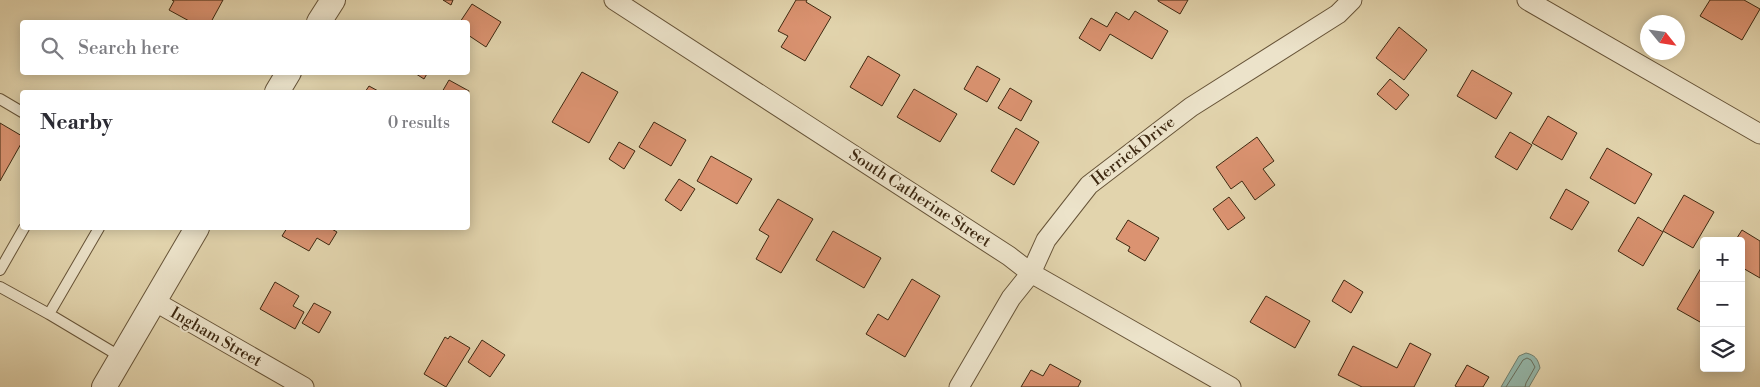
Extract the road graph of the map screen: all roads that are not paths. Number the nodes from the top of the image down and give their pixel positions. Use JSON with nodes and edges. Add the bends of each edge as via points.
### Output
{"nodes":[{"id":1,"x":333,"y":0,"type":"edge"},
{"id":2,"x":614,"y":0,"type":"edge"},
{"id":3,"x":1352,"y":0,"type":"edge"},
{"id":4,"x":1527,"y":0,"type":"edge"},
{"id":5,"x":320,"y":20,"type":"edge"},
{"id":6,"x":287,"y":75,"type":"edge"},
{"id":7,"x":278,"y":90,"type":"edge"},
{"id":8,"x":0,"y":98,"type":"edge"},
{"id":9,"x":20,"y":111,"type":"edge"},
{"id":10,"x":1760,"y":134,"type":"edge"},
{"id":11,"x":23,"y":230,"type":"edge"},
{"id":12,"x":98,"y":230,"type":"edge"},
{"id":13,"x":196,"y":230,"type":"edge"},
{"id":14,"x":0,"y":270,"type":"edge"},
{"id":15,"x":1030,"y":273,"type":"junction"},
{"id":16,"x":0,"y":287,"type":"edge"},
{"id":17,"x":154,"y":301,"type":"junction"},
{"id":18,"x":49,"y":314,"type":"junction"},
{"id":19,"x":122,"y":357,"type":"junction"},
{"id":20,"x":104,"y":387,"type":"edge"},
{"id":21,"x":304,"y":387,"type":"edge"},
{"id":22,"x":959,"y":387,"type":"edge"},
{"id":23,"x":1231,"y":387,"type":"edge"}],
"edges":[{"from":1,"to":5,"type":"street"},
{"from":2,"to":15,"type":"street","name":"South Catherine Street","via":[[1009,256]]},
{"from":3,"to":15,"type":"street","name":"Herrick Drive","via":[[1338,14],[1191,107],[1089,185],[1046,240]]},
{"from":4,"to":10,"type":"street"},
{"from":6,"to":7,"type":"street"},
{"from":8,"to":9,"type":"lane"},
{"from":11,"to":14,"type":"lane"},
{"from":12,"to":18,"type":"lane"},
{"from":13,"to":17,"type":"street"},
{"from":15,"to":22,"type":"street","name":"Herrick Drive","via":[[1011,298]]},
{"from":15,"to":23,"type":"street","name":"South Catherine Street"},
{"from":16,"to":18,"type":"lane"},
{"from":17,"to":19,"type":"street"},
{"from":17,"to":21,"type":"street","name":"Ingham Street"},
{"from":18,"to":19,"type":"lane"},
{"from":19,"to":20,"type":"street"}]}
